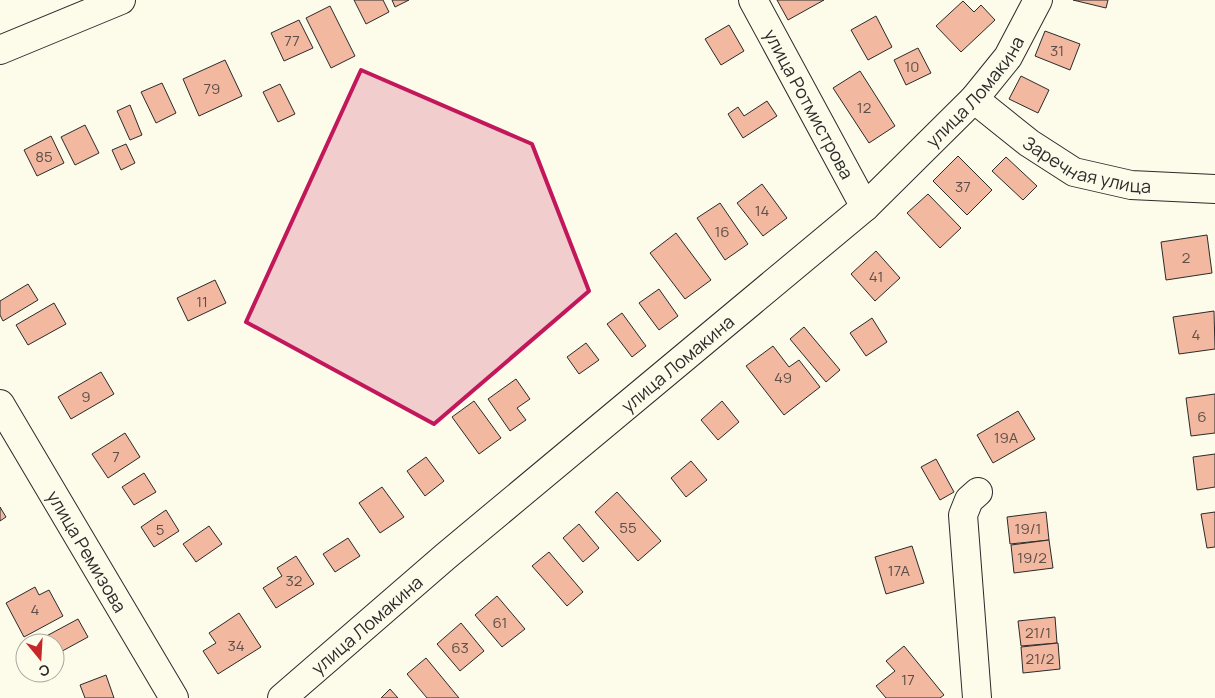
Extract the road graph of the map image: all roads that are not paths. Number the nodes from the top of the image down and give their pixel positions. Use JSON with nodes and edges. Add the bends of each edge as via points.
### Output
{"nodes":[{"id":1,"x":120,"y":0,"type":"edge"},
{"id":2,"x":753,"y":0,"type":"edge"},
{"id":3,"x":1038,"y":0,"type":"edge"},
{"id":4,"x":0,"y":50,"type":"edge"},
{"id":5,"x":974,"y":99,"type":"junction"},
{"id":6,"x":1215,"y":190,"type":"edge"},
{"id":7,"x":865,"y":207,"type":"junction"},
{"id":8,"x":0,"y":404,"type":"edge"},
{"id":9,"x":978,"y":492,"type":"dead end"},
{"id":10,"x":174,"y":698,"type":"edge"},
{"id":11,"x":282,"y":698,"type":"edge"},
{"id":12,"x":977,"y":698,"type":"edge"}],
"edges":[{"from":1,"to":4,"type":"street"},
{"from":2,"to":7,"type":"street","name":"улица Ротмистрова"},
{"from":3,"to":5,"type":"street","name":"улица Ломакина","via":[[1008,57]]},
{"from":5,"to":6,"type":"street","name":"Заречная улица","via":[[1029,143],[1074,172],[1131,185]]},
{"from":5,"to":7,"type":"street","name":"улица Ломакина"},
{"from":7,"to":11,"type":"street","name":"улица Ломакина","via":[[446,556]]},
{"from":8,"to":10,"type":"street","name":"улица Ремизова"},
{"from":9,"to":12,"type":"street","via":[[969,500],[963,515]]}]}
